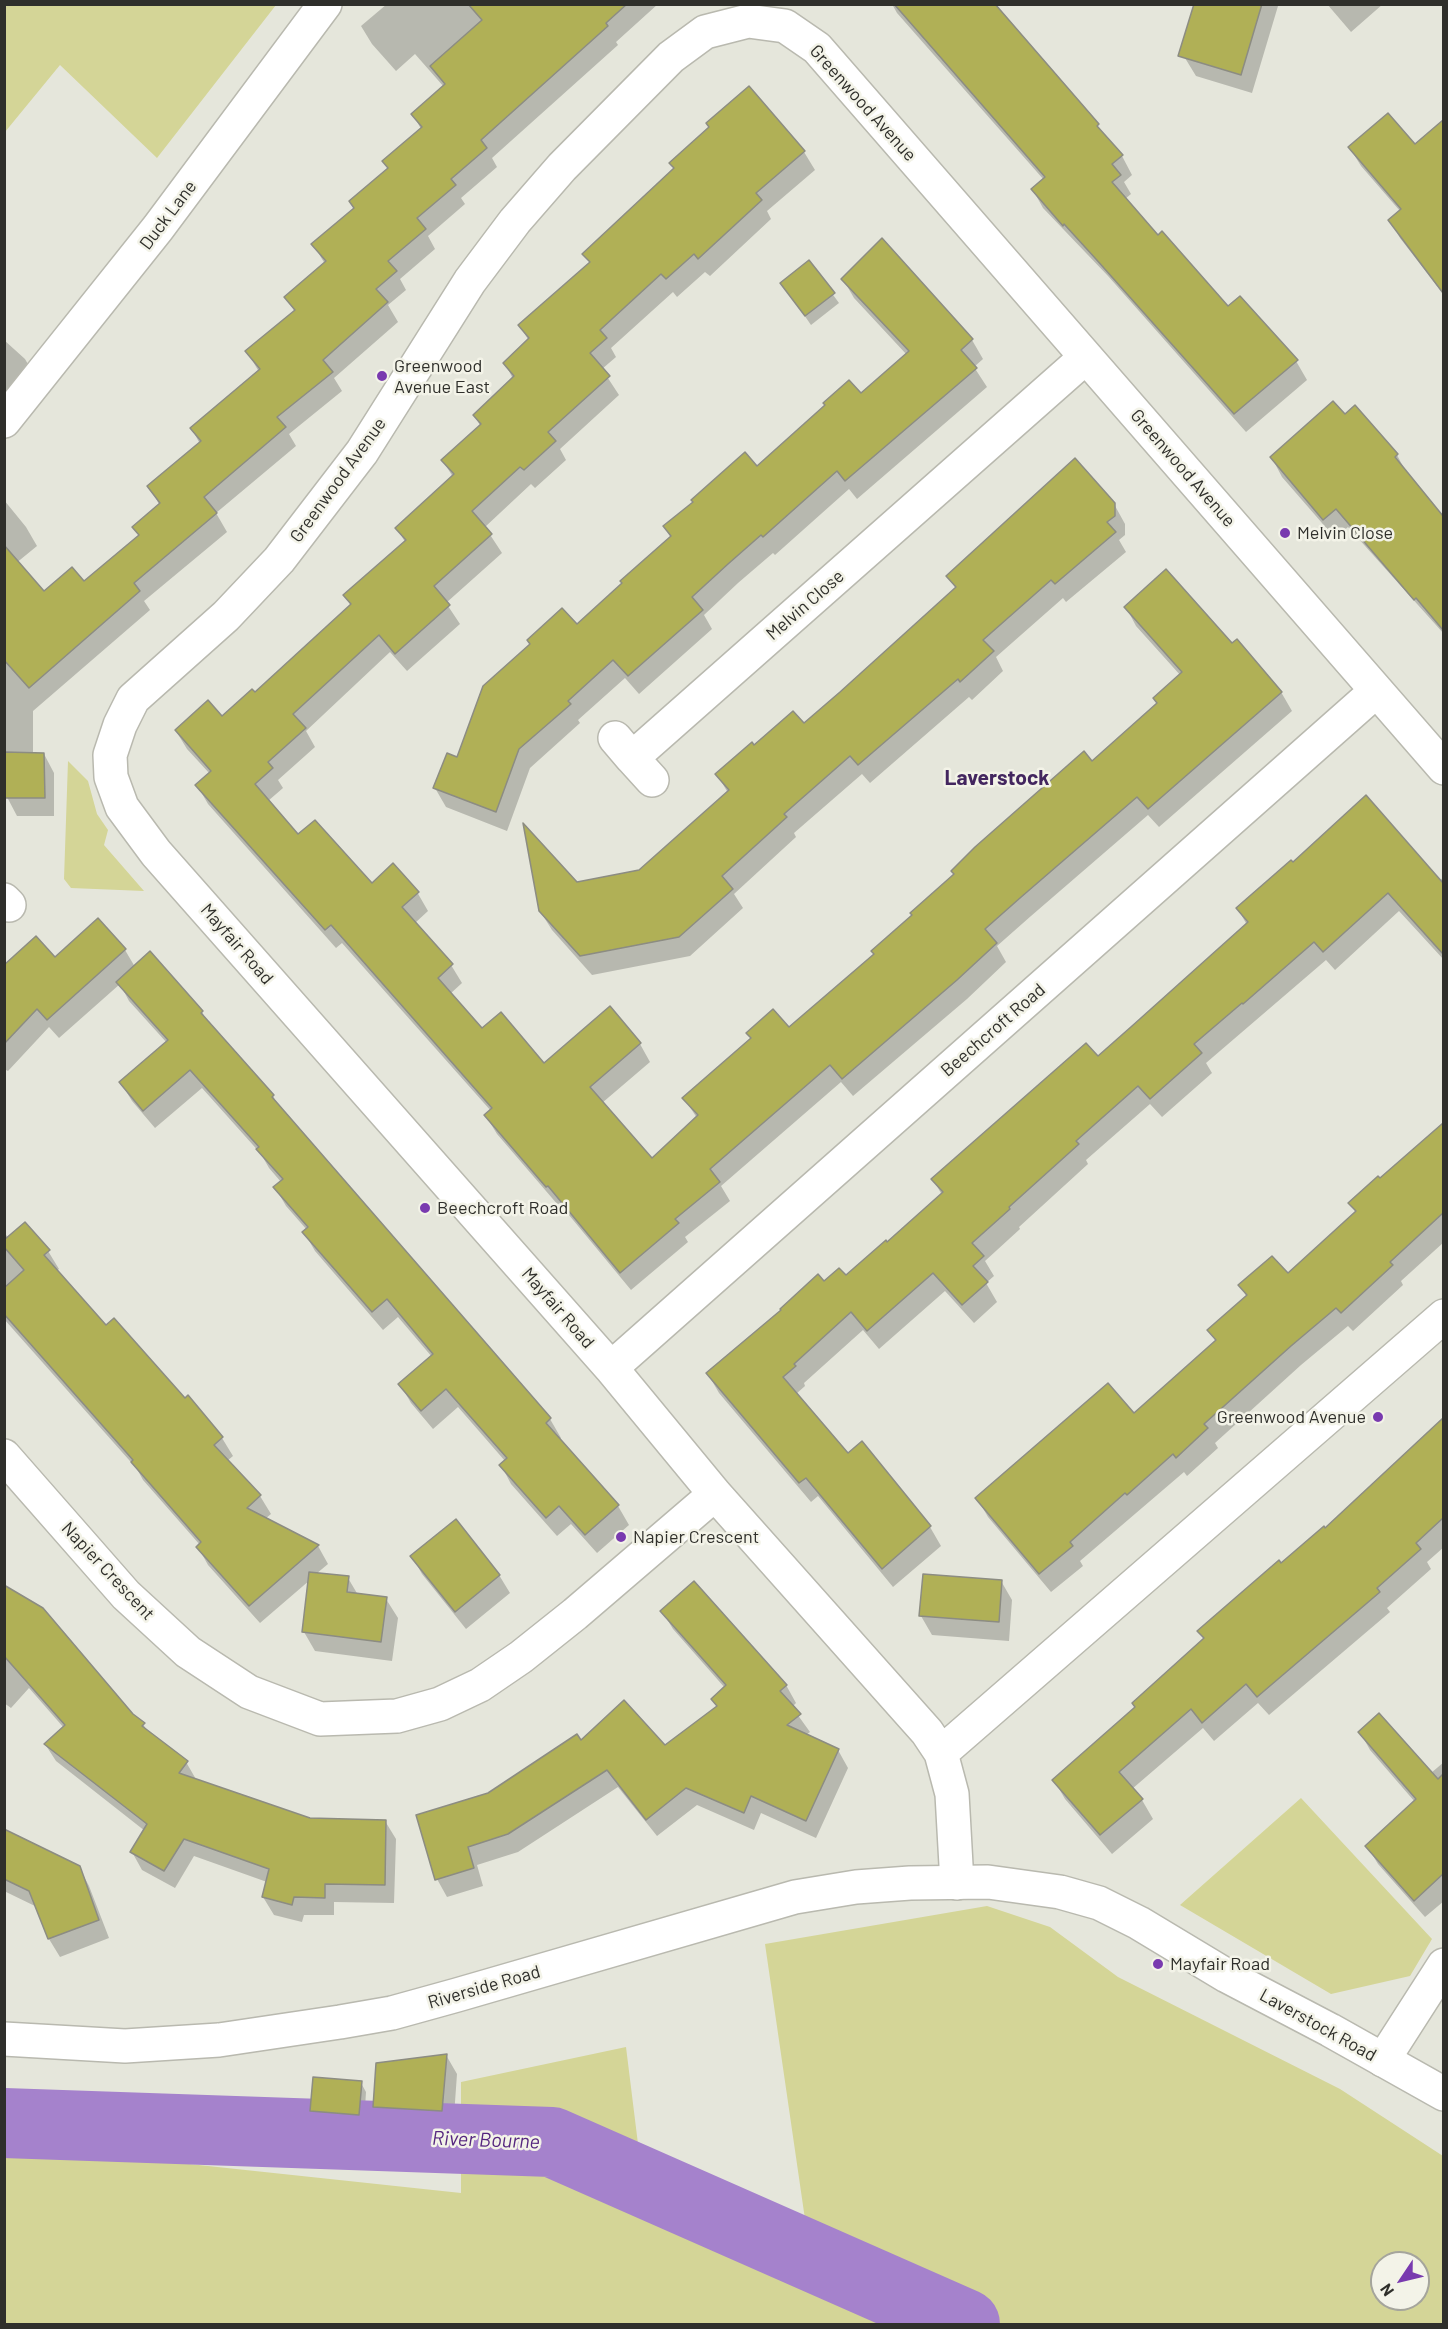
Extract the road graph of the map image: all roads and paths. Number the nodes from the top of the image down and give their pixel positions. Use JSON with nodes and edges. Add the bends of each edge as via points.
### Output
{"nodes":[{"id":1,"x":325,"y":4,"type":"edge"},
{"id":2,"x":1086,"y":357,"type":"junction"},
{"id":3,"x":4,"y":421,"type":"edge"},
{"id":4,"x":1376,"y":692,"type":"junction"},
{"id":5,"x":110,"y":755,"type":"joint"},
{"id":6,"x":633,"y":758,"type":"dead end"},
{"id":7,"x":1443,"y":768,"type":"edge"},
{"id":8,"x":1443,"y":1316,"type":"edge"},
{"id":9,"x":611,"y":1368,"type":"junction"},
{"id":10,"x":4,"y":1456,"type":"edge"},
{"id":11,"x":715,"y":1494,"type":"junction"},
{"id":12,"x":941,"y":1753,"type":"junction"},
{"id":13,"x":957,"y":1883,"type":"junction"},
{"id":14,"x":1443,"y":1965,"type":"edge"},
{"id":15,"x":4,"y":2039,"type":"edge"},
{"id":16,"x":1383,"y":2060,"type":"junction"},
{"id":17,"x":1443,"y":2094,"type":"edge"}],
"edges":[{"from":1,"to":3,"type":"street","name":"Duck Lane","via":[[158,228]]},
{"from":2,"to":4,"type":"street","name":"Greenwood Avenue"},
{"from":2,"to":5,"type":"street","name":"Greenwood Avenue","via":[[817,48],[785,26],[748,21],[705,32],[671,57],[562,167],[515,221],[470,281],[336,488],[279,560],[134,699]]},
{"from":2,"to":6,"type":"street","name":"Melvin Close"},
{"from":4,"to":7,"type":"street","name":"Greenwood Avenue"},
{"from":4,"to":9,"type":"street","name":"Beechcroft Road"},
{"from":5,"to":9,"type":"street","name":"Mayfair Road","via":[[111,777],[122,807],[156,853]]},
{"from":8,"to":12,"type":"street"},
{"from":9,"to":11,"type":"street","name":"Mayfair Road"},
{"from":10,"to":11,"type":"street","name":"Napier Crescent","via":[[126,1595],[188,1652],[249,1692],[320,1719],[397,1716],[440,1704],[480,1684],[575,1614]]},
{"from":11,"to":12,"type":"street","name":"Mayfair Road","via":[[927,1732]]},
{"from":12,"to":13,"type":"street","name":"Mayfair Road","via":[[952,1794]]},
{"from":13,"to":15,"type":"street","name":"Riverside Road","via":[[855,1887],[795,1897],[392,2013],[329,2024],[219,2040],[125,2046]]},
{"from":13,"to":16,"type":"street","name":"Laverstock Road","via":[[1023,1886],[1099,1903]]},
{"from":14,"to":16,"type":"street"},
{"from":16,"to":17,"type":"street","name":"Laverstock Road"}]}
